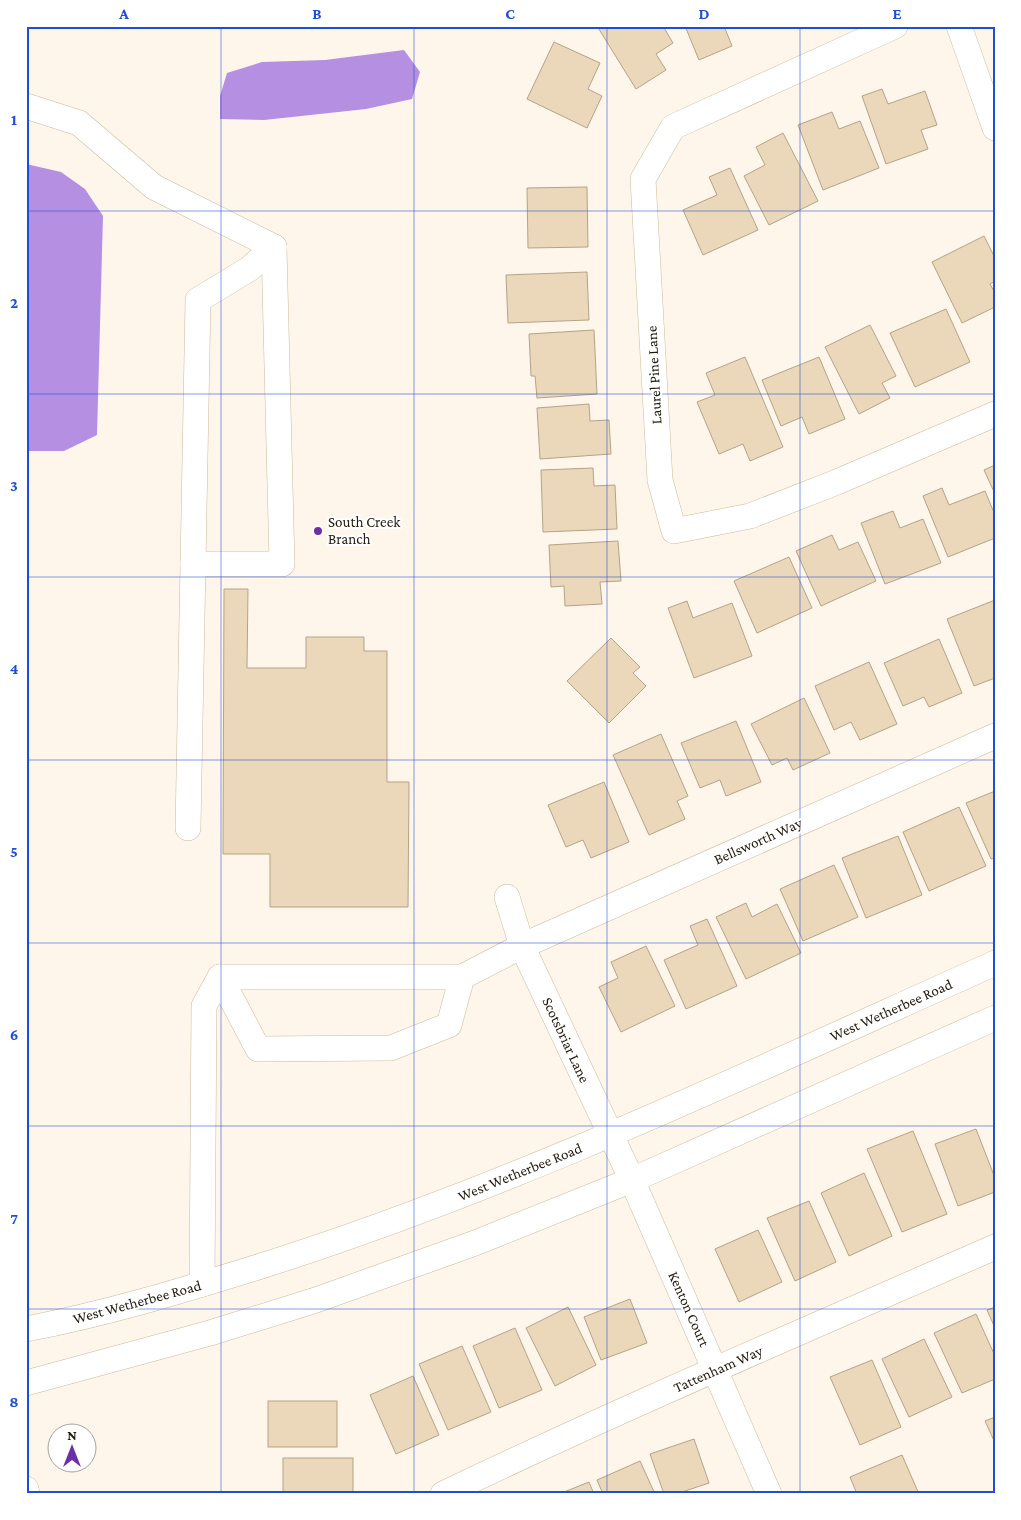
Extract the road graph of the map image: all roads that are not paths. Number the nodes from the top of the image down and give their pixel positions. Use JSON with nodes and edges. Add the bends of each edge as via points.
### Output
{"nodes":[{"id":1,"x":895,"y":26,"type":"edge"},
{"id":2,"x":959,"y":26,"type":"edge"},
{"id":3,"x":26,"y":106,"type":"edge"},
{"id":4,"x":995,"y":128,"type":"edge"},
{"id":5,"x":274,"y":247,"type":"junction"},
{"id":6,"x":995,"y":414,"type":"edge"},
{"id":7,"x":193,"y":564,"type":"junction"},
{"id":8,"x":995,"y":736,"type":"edge"},
{"id":9,"x":188,"y":828,"type":"dead end"},
{"id":10,"x":507,"y":897,"type":"dead end"},
{"id":11,"x":522,"y":946,"type":"junction"},
{"id":12,"x":995,"y":963,"type":"edge"},
{"id":13,"x":220,"y":976,"type":"junction"},
{"id":14,"x":462,"y":976,"type":"junction"},
{"id":15,"x":995,"y":1018,"type":"edge"},
{"id":16,"x":610,"y":1135,"type":"junction"},
{"id":17,"x":632,"y":1180,"type":"junction"},
{"id":18,"x":995,"y":1247,"type":"edge"},
{"id":19,"x":202,"y":1284,"type":"junction"},
{"id":20,"x":26,"y":1329,"type":"edge"},
{"id":21,"x":715,"y":1370,"type":"junction"},
{"id":22,"x":26,"y":1383,"type":"edge"},
{"id":23,"x":26,"y":1489,"type":"edge"},
{"id":24,"x":26,"y":1494,"type":"edge"},
{"id":25,"x":443,"y":1494,"type":"edge"},
{"id":26,"x":769,"y":1494,"type":"edge"}],
"edges":[{"from":1,"to":6,"type":"street","name":"Laurel Pine Lane","via":[[673,127],[643,179],[660,480],[674,530],[750,516]]},
{"from":2,"to":4,"type":"street"},
{"from":3,"to":5,"type":"street","via":[[79,123],[154,187]]},
{"from":5,"to":7,"type":"street","via":[[248,269],[198,300]]},
{"from":5,"to":7,"type":"street","via":[[282,564]]},
{"from":7,"to":9,"type":"street"},
{"from":8,"to":11,"type":"street","name":"Bellsworth Way"},
{"from":10,"to":11,"type":"street","name":"Scotsbriar Lane"},
{"from":11,"to":14,"type":"street","name":"Bellsworth Way"},
{"from":11,"to":16,"type":"street","name":"Scotsbriar Lane"},
{"from":12,"to":16,"type":"street","name":"West Wetherbee Road"},
{"from":13,"to":14,"type":"street"},
{"from":13,"to":14,"type":"street","via":[[258,1050],[391,1048],[449,1025]]},
{"from":13,"to":19,"type":"street","via":[[204,1006]]},
{"from":15,"to":17,"type":"street"},
{"from":16,"to":17,"type":"street","name":"Scotsbriar Lane"},
{"from":16,"to":19,"type":"street","name":"West Wetherbee Road","via":[[393,1221]]},
{"from":17,"to":21,"type":"street","name":"Kenton Court"},
{"from":17,"to":22,"type":"street","via":[[475,1243],[316,1300],[210,1333]]},
{"from":18,"to":21,"type":"street","name":"Tattenham Way"},
{"from":19,"to":20,"type":"street","name":"West Wetherbee Road","via":[[79,1319]]},
{"from":21,"to":25,"type":"street","name":"Tattenham Way"},
{"from":21,"to":26,"type":"street","name":"Kenton Court"},
{"from":23,"to":24,"type":"street"}]}
